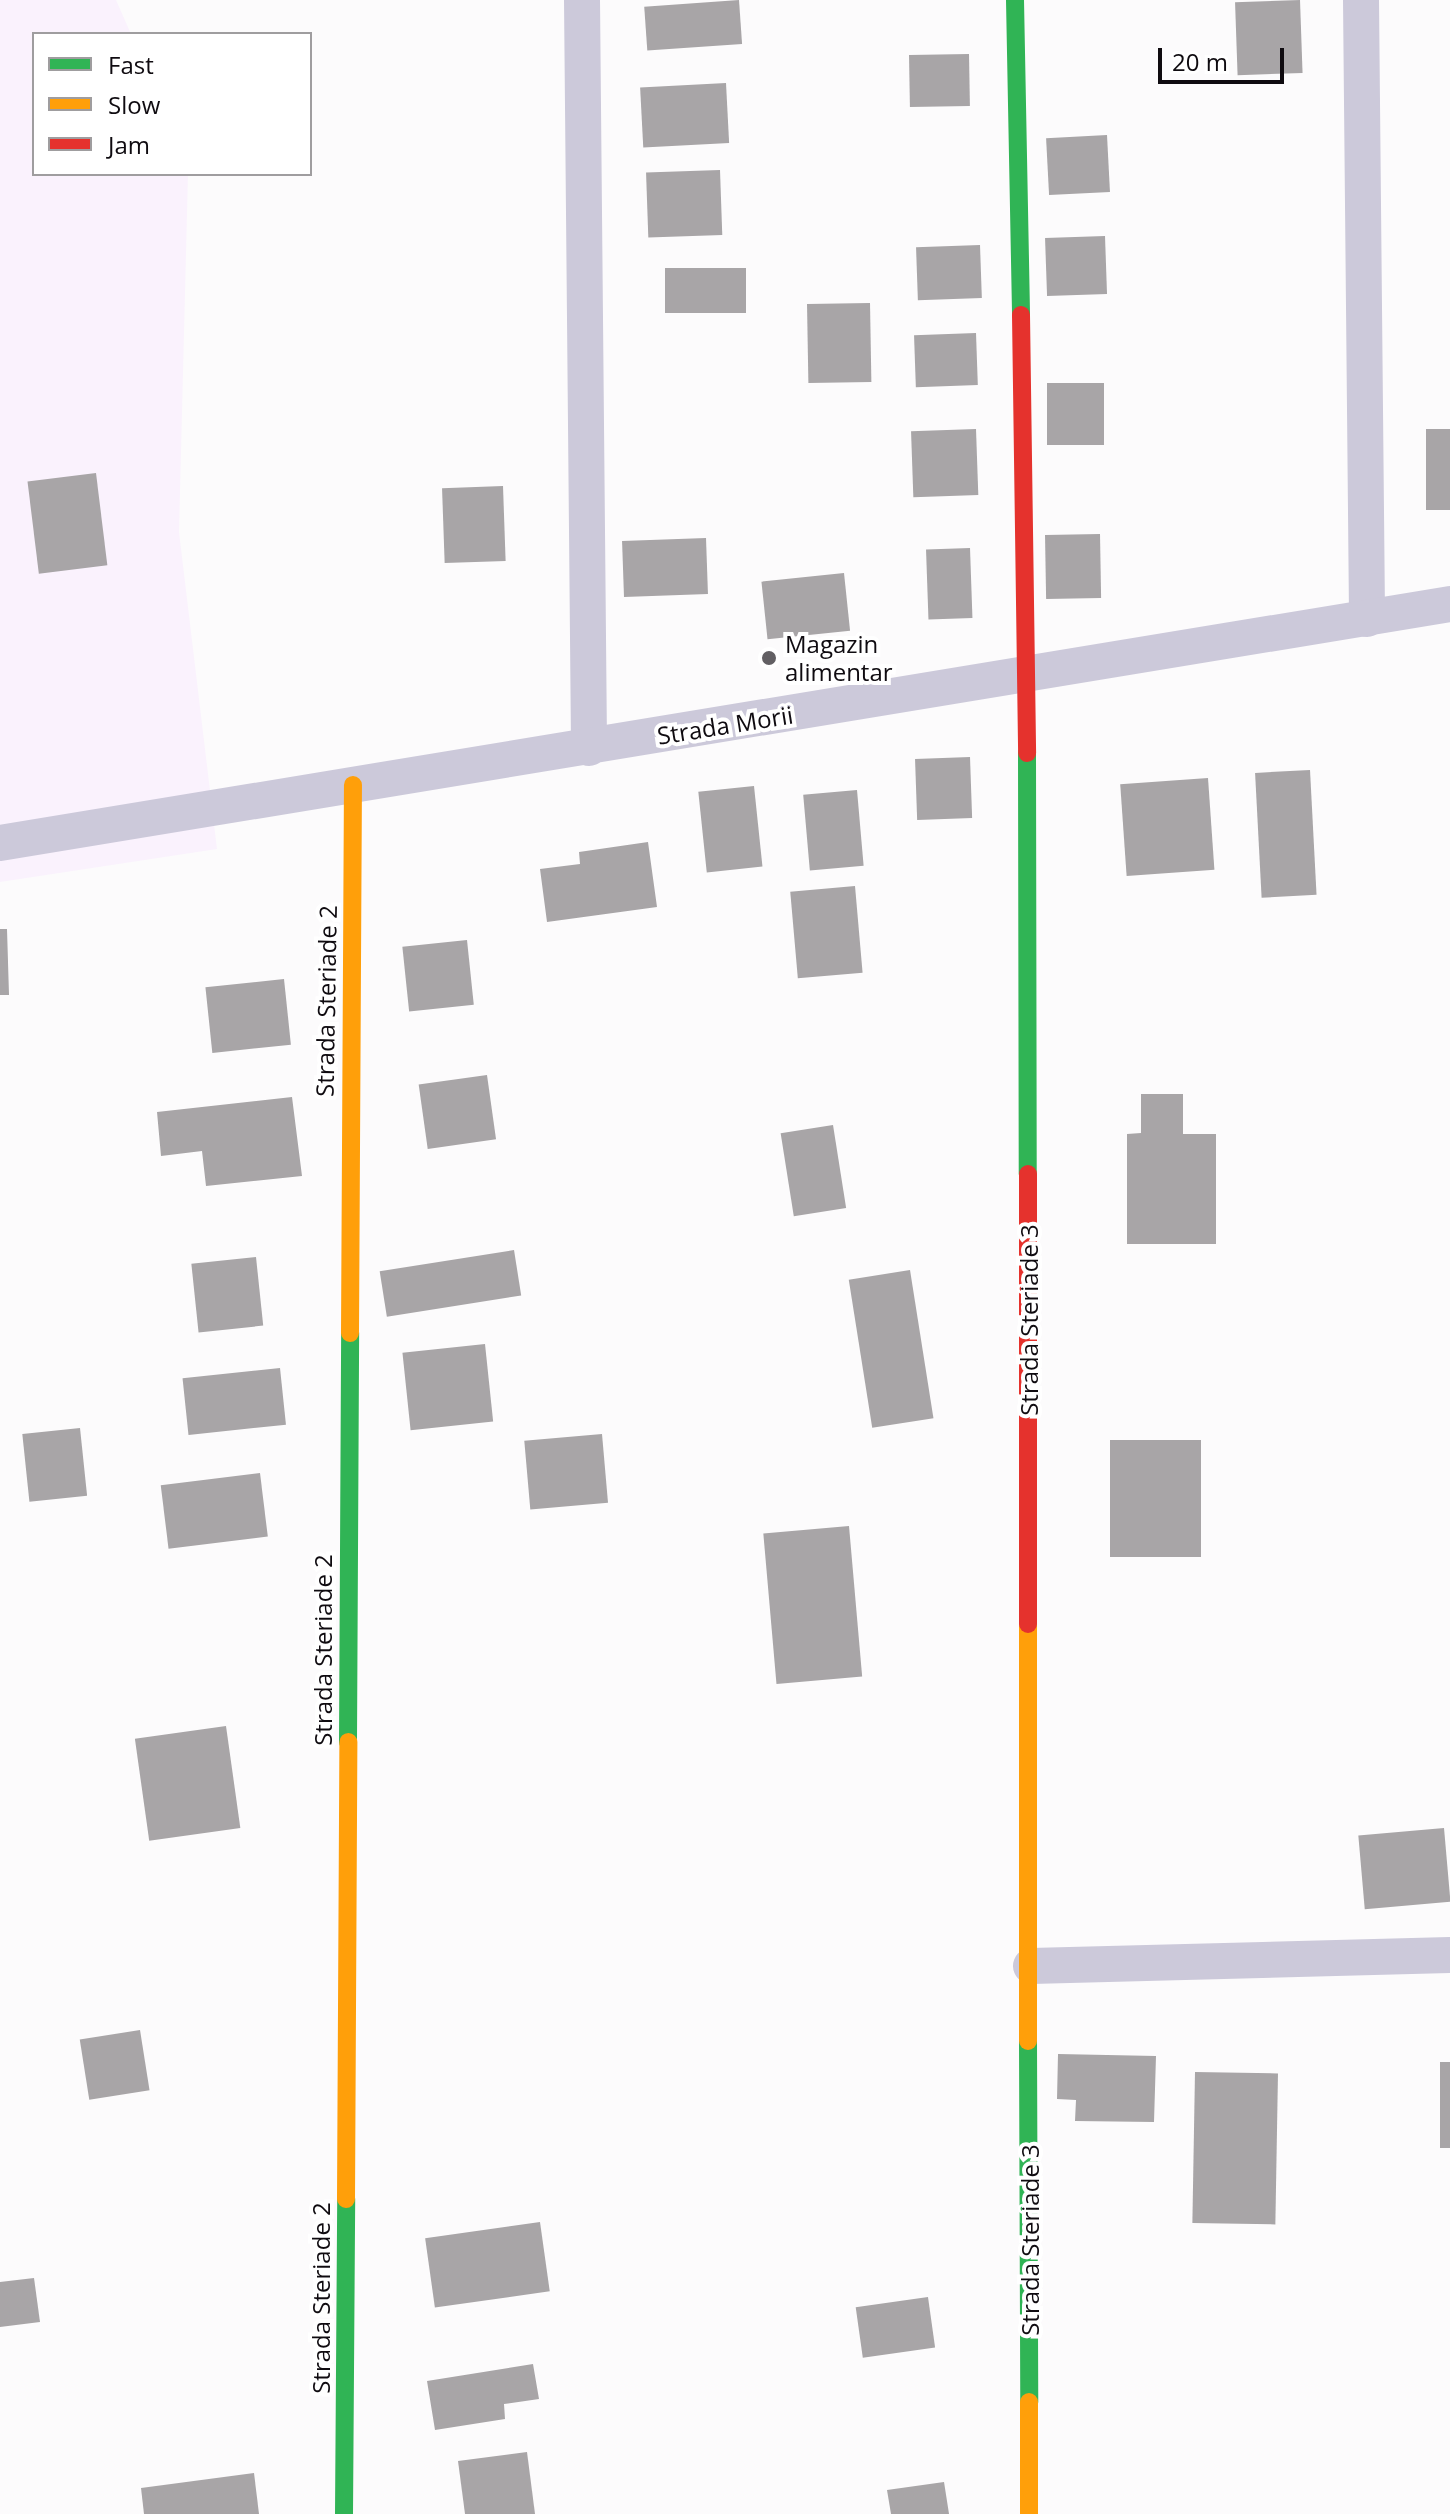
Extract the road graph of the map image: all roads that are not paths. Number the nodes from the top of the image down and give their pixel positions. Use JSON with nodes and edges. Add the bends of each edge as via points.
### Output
{"nodes":[{"id":1,"x":582,"y":0,"type":"edge"},
{"id":2,"x":1015,"y":0,"type":"edge"},
{"id":3,"x":1361,"y":0,"type":"edge"},
{"id":4,"x":1450,"y":604,"type":"edge"},
{"id":5,"x":1367,"y":619,"type":"junction"},
{"id":6,"x":1027,"y":675,"type":"junction"},
{"id":7,"x":589,"y":748,"type":"junction"},
{"id":8,"x":353,"y":785,"type":"junction"},
{"id":9,"x":0,"y":843,"type":"edge"},
{"id":10,"x":1450,"y":1955,"type":"edge"},
{"id":11,"x":1031,"y":1966,"type":"junction"},
{"id":12,"x":344,"y":2514,"type":"edge"},
{"id":13,"x":1029,"y":2514,"type":"edge"}],
"edges":[{"from":1,"to":7,"type":"street"},
{"from":2,"to":6,"type":"street","name":"Strada Steriade 3"},
{"from":3,"to":5,"type":"street"},
{"from":4,"to":5,"type":"street","name":"Strada Morii"},
{"from":5,"to":6,"type":"street","name":"Strada Morii"},
{"from":6,"to":7,"type":"street","name":"Strada Morii"},
{"from":6,"to":11,"type":"street","name":"Strada Steriade 3"},
{"from":7,"to":8,"type":"street","name":"Strada Morii"},
{"from":8,"to":9,"type":"street","name":"Strada Morii"},
{"from":8,"to":12,"type":"street","name":"Strada Steriade 2"},
{"from":10,"to":11,"type":"street"},
{"from":11,"to":13,"type":"street","name":"Strada Steriade 3"}]}
